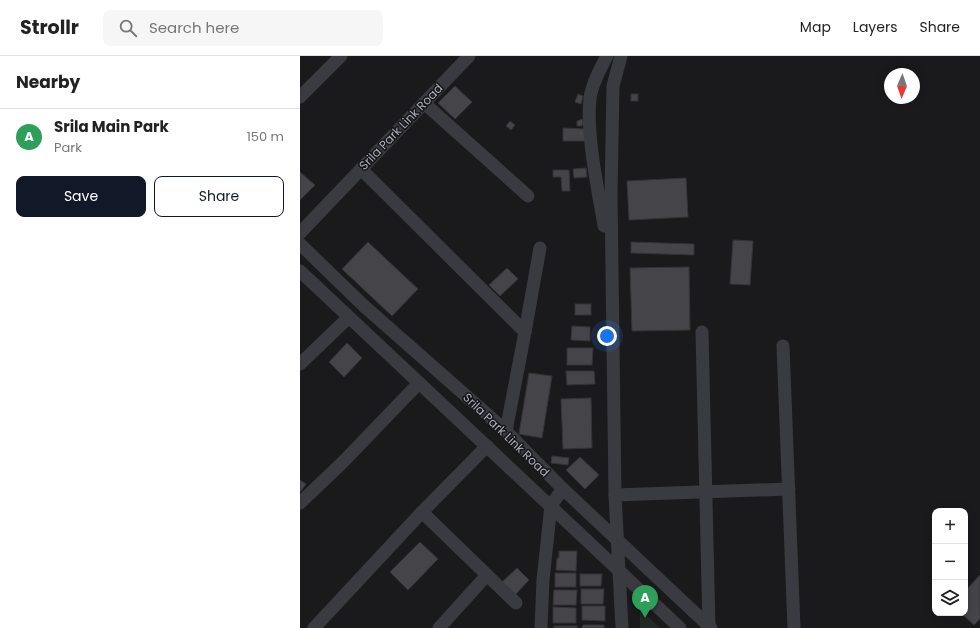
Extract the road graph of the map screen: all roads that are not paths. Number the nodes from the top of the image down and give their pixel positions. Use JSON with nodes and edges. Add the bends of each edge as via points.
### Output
{"nodes":[{"id":1,"x":341,"y":56,"type":"edge"},
{"id":2,"x":469,"y":56,"type":"edge"},
{"id":3,"x":607,"y":56,"type":"edge"},
{"id":4,"x":621,"y":56,"type":"edge"},
{"id":5,"x":300,"y":97,"type":"edge"},
{"id":6,"x":424,"y":103,"type":"junction"},
{"id":7,"x":361,"y":169,"type":"junction"},
{"id":8,"x":528,"y":196,"type":"dead end"},
{"id":9,"x":300,"y":233,"type":"edge"},
{"id":10,"x":300,"y":244,"type":"edge"},
{"id":11,"x":540,"y":248,"type":"dead end"},
{"id":12,"x":300,"y":271,"type":"edge"},
{"id":13,"x":612,"y":271,"type":"junction"},
{"id":14,"x":348,"y":318,"type":"junction"},
{"id":15,"x":525,"y":332,"type":"junction"},
{"id":16,"x":702,"y":332,"type":"dead end"},
{"id":17,"x":783,"y":346,"type":"dead end"},
{"id":18,"x":300,"y":364,"type":"edge"},
{"id":19,"x":418,"y":384,"type":"junction"},
{"id":20,"x":506,"y":432,"type":"junction"},
{"id":21,"x":487,"y":446,"type":"junction"},
{"id":22,"x":563,"y":489,"type":"junction"},
{"id":23,"x":789,"y":489,"type":"junction"},
{"id":24,"x":706,"y":491,"type":"junction"},
{"id":25,"x":615,"y":494,"type":"junction"},
{"id":26,"x":300,"y":503,"type":"edge"},
{"id":27,"x":551,"y":505,"type":"junction"},
{"id":28,"x":422,"y":512,"type":"junction"},
{"id":29,"x":618,"y":541,"type":"junction"},
{"id":30,"x":619,"y":570,"type":"junction"},
{"id":31,"x":487,"y":575,"type":"junction"},
{"id":32,"x":516,"y":602,"type":"dead end"},
{"id":33,"x":710,"y":627,"type":"edge"},
{"id":34,"x":314,"y":628,"type":"edge"},
{"id":35,"x":439,"y":628,"type":"edge"},
{"id":36,"x":541,"y":628,"type":"edge"},
{"id":37,"x":622,"y":628,"type":"edge"},
{"id":38,"x":680,"y":628,"type":"edge"},
{"id":39,"x":794,"y":628,"type":"edge"}],
"edges":[{"from":1,"to":5,"type":"street"},
{"from":2,"to":6,"type":"street","name":"Srila Park Link Road"},
{"from":3,"to":13,"type":"street","via":[[595,80],[590,98],[590,116],[594,163]]},
{"from":4,"to":13,"type":"street","via":[[613,86],[610,194]]},
{"from":6,"to":7,"type":"street","name":"Srila Park Link Road"},
{"from":6,"to":8,"type":"street"},
{"from":7,"to":9,"type":"street","name":"Srila Park Link Road"},
{"from":7,"to":15,"type":"street"},
{"from":10,"to":20,"type":"street","name":"Srila Park Link Road","via":[[364,306]]},
{"from":11,"to":15,"type":"street"},
{"from":12,"to":14,"type":"street","name":"Srila Park Link Road"},
{"from":13,"to":25,"type":"street"},
{"from":14,"to":18,"type":"street"},
{"from":14,"to":19,"type":"street","name":"Srila Park Link Road"},
{"from":15,"to":20,"type":"street"},
{"from":16,"to":24,"type":"street"},
{"from":17,"to":23,"type":"street"},
{"from":19,"to":21,"type":"street","name":"Srila Park Link Road"},
{"from":19,"to":26,"type":"street"},
{"from":20,"to":22,"type":"street","name":"Srila Park Link Road"},
{"from":21,"to":27,"type":"street","name":"Srila Park Link Road"},
{"from":21,"to":28,"type":"street"},
{"from":22,"to":27,"type":"street"},
{"from":22,"to":29,"type":"street","name":"Srila Park Link Road"},
{"from":23,"to":24,"type":"street"},
{"from":23,"to":39,"type":"street"},
{"from":24,"to":25,"type":"street"},
{"from":24,"to":33,"type":"street"},
{"from":25,"to":29,"type":"street"},
{"from":27,"to":30,"type":"street","name":"Srila Park Link Road"},
{"from":27,"to":36,"type":"street"},
{"from":28,"to":31,"type":"street"},
{"from":28,"to":34,"type":"street"},
{"from":29,"to":30,"type":"street"},
{"from":29,"to":33,"type":"street","name":"Srila Park Link Road"},
{"from":30,"to":37,"type":"street"},
{"from":30,"to":38,"type":"street","name":"Srila Park Link Road"},
{"from":31,"to":32,"type":"street"},
{"from":31,"to":35,"type":"street"}]}
